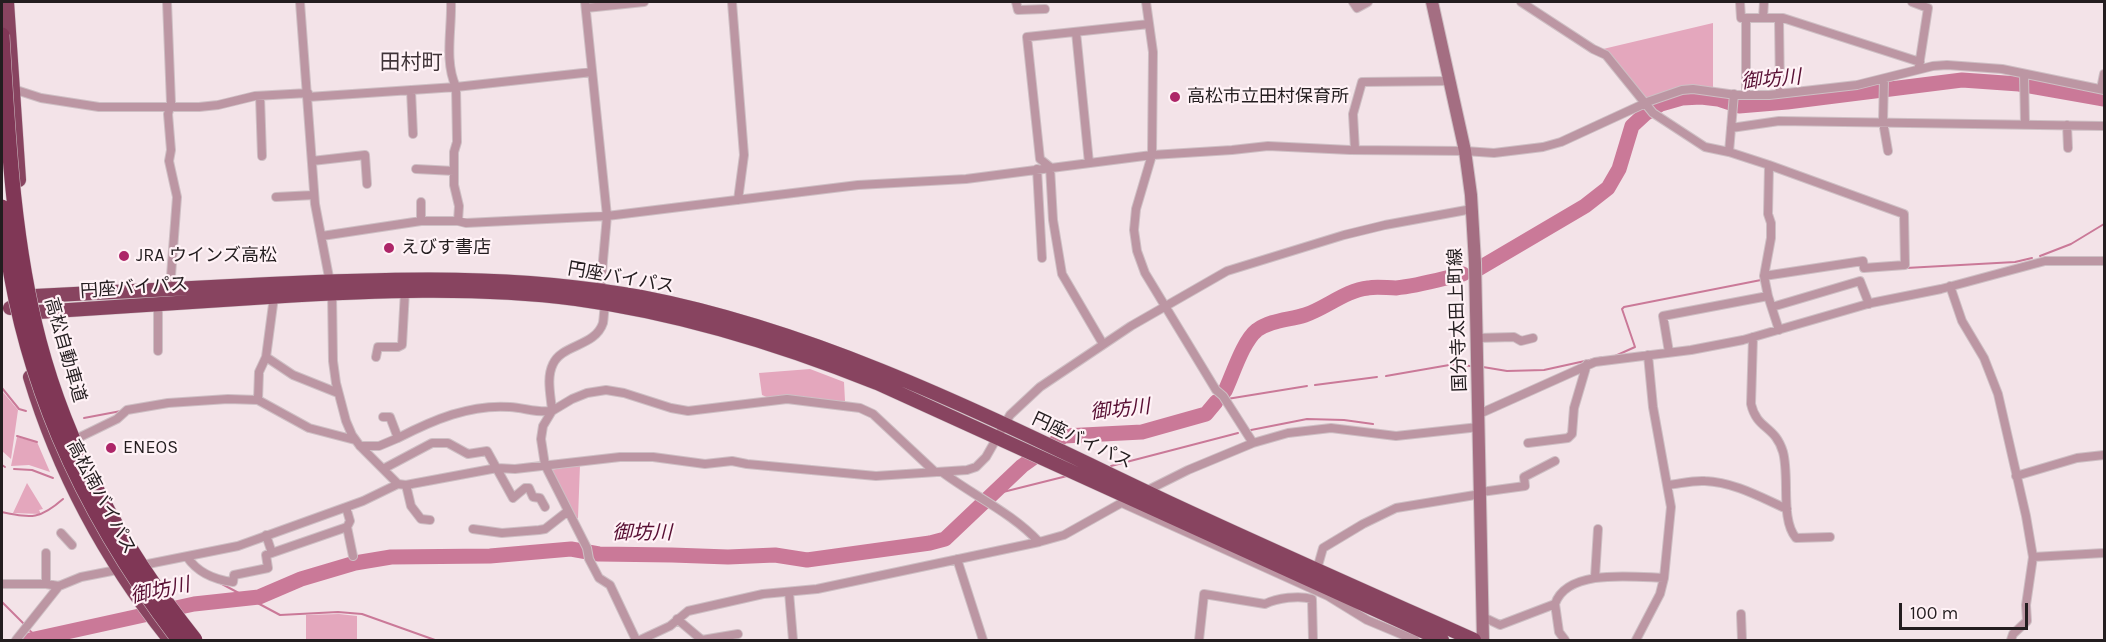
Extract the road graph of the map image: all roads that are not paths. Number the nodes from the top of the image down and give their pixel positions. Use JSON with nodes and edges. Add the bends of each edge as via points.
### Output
{"nodes":[{"id":1,"x":7,"y":2,"type":"edge"},
{"id":2,"x":167,"y":2,"type":"edge"},
{"id":3,"x":300,"y":2,"type":"edge"},
{"id":4,"x":450,"y":2,"type":"edge"},
{"id":5,"x":639,"y":2,"type":"edge"},
{"id":6,"x":644,"y":2,"type":"edge"},
{"id":7,"x":732,"y":2,"type":"edge"},
{"id":8,"x":1016,"y":2,"type":"edge"},
{"id":9,"x":1146,"y":2,"type":"edge"},
{"id":10,"x":1353,"y":2,"type":"edge"},
{"id":11,"x":1368,"y":2,"type":"edge"},
{"id":12,"x":1432,"y":2,"type":"edge"},
{"id":13,"x":1521,"y":2,"type":"edge"},
{"id":14,"x":1740,"y":2,"type":"edge"},
{"id":15,"x":1764,"y":2,"type":"edge"},
{"id":16,"x":1912,"y":2,"type":"edge"},
{"id":17,"x":585,"y":5,"type":"edge"},
{"id":18,"x":1045,"y":9,"type":"dead end"},
{"id":19,"x":1746,"y":18,"type":"junction"},
{"id":20,"x":1763,"y":18,"type":"junction"},
{"id":21,"x":1779,"y":18,"type":"junction"},
{"id":22,"x":1149,"y":24,"type":"junction"},
{"id":23,"x":1076,"y":32,"type":"junction"},
{"id":24,"x":2,"y":35,"type":"edge"},
{"id":25,"x":1919,"y":66,"type":"junction"},
{"id":26,"x":592,"y":72,"type":"junction"},
{"id":27,"x":2104,"y":74,"type":"edge"},
{"id":28,"x":1450,"y":81,"type":"junction"},
{"id":29,"x":2024,"y":81,"type":"junction"},
{"id":30,"x":1884,"y":86,"type":"junction"},
{"id":31,"x":7,"y":87,"type":"edge"},
{"id":32,"x":456,"y":87,"type":"junction"},
{"id":33,"x":411,"y":90,"type":"junction"},
{"id":34,"x":2103,"y":90,"type":"edge"},
{"id":35,"x":1780,"y":93,"type":"junction"},
{"id":36,"x":308,"y":95,"type":"junction"},
{"id":37,"x":1746,"y":95,"type":"junction"},
{"id":38,"x":260,"y":96,"type":"junction"},
{"id":39,"x":1733,"y":102,"type":"junction"},
{"id":40,"x":169,"y":108,"type":"junction"},
{"id":41,"x":1649,"y":108,"type":"junction"},
{"id":42,"x":1883,"y":122,"type":"junction"},
{"id":43,"x":2025,"y":124,"type":"junction"},
{"id":44,"x":2067,"y":125,"type":"junction"},
{"id":45,"x":2104,"y":126,"type":"edge"},
{"id":46,"x":1731,"y":128,"type":"junction"},
{"id":47,"x":413,"y":134,"type":"dead end"},
{"id":48,"x":2068,"y":148,"type":"dead end"},
{"id":49,"x":1355,"y":150,"type":"junction"},
{"id":50,"x":1465,"y":150,"type":"junction"},
{"id":51,"x":1888,"y":150,"type":"dead end"},
{"id":52,"x":1730,"y":152,"type":"junction"},
{"id":53,"x":1152,"y":155,"type":"junction"},
{"id":54,"x":262,"y":156,"type":"dead end"},
{"id":55,"x":312,"y":161,"type":"junction"},
{"id":56,"x":1089,"y":163,"type":"junction"},
{"id":57,"x":1769,"y":165,"type":"junction"},
{"id":58,"x":1050,"y":167,"type":"junction"},
{"id":59,"x":416,"y":169,"type":"dead end"},
{"id":60,"x":1037,"y":169,"type":"junction"},
{"id":61,"x":454,"y":171,"type":"junction"},
{"id":62,"x":367,"y":184,"type":"dead end"},
{"id":63,"x":314,"y":195,"type":"junction"},
{"id":64,"x":276,"y":197,"type":"dead end"},
{"id":65,"x":738,"y":200,"type":"junction"},
{"id":66,"x":421,"y":202,"type":"dead end"},
{"id":67,"x":2,"y":207,"type":"edge"},
{"id":68,"x":1472,"y":209,"type":"junction"},
{"id":69,"x":607,"y":216,"type":"junction"},
{"id":70,"x":421,"y":221,"type":"junction"},
{"id":71,"x":458,"y":221,"type":"junction"},
{"id":72,"x":322,"y":236,"type":"junction"},
{"id":73,"x":2,"y":252,"type":"edge"},
{"id":74,"x":1042,"y":258,"type":"dead end"},
{"id":75,"x":2104,"y":261,"type":"edge"},
{"id":76,"x":1764,"y":276,"type":"junction"},
{"id":77,"x":1950,"y":286,"type":"junction"},
{"id":78,"x":331,"y":287,"type":"junction"},
{"id":79,"x":170,"y":289,"type":"junction"},
{"id":80,"x":405,"y":291,"type":"junction"},
{"id":81,"x":35,"y":296,"type":"junction"},
{"id":82,"x":1768,"y":296,"type":"junction"},
{"id":83,"x":274,"y":297,"type":"junction"},
{"id":84,"x":601,"y":299,"type":"junction"},
{"id":85,"x":158,"y":304,"type":"junction"},
{"id":86,"x":1869,"y":304,"type":"junction"},
{"id":87,"x":1164,"y":305,"type":"junction"},
{"id":88,"x":1772,"y":307,"type":"junction"},
{"id":89,"x":6,"y":309,"type":"edge"},
{"id":90,"x":38,"y":312,"type":"junction"},
{"id":91,"x":1779,"y":330,"type":"junction"},
{"id":92,"x":1753,"y":337,"type":"junction"},
{"id":93,"x":1477,"y":338,"type":"junction"},
{"id":94,"x":1533,"y":339,"type":"dead end"},
{"id":95,"x":1103,"y":344,"type":"junction"},
{"id":96,"x":158,"y":351,"type":"dead end"},
{"id":97,"x":1669,"y":352,"type":"junction"},
{"id":98,"x":1648,"y":355,"type":"junction"},
{"id":99,"x":266,"y":357,"type":"junction"},
{"id":100,"x":376,"y":357,"type":"dead end"},
{"id":101,"x":1587,"y":364,"type":"junction"},
{"id":102,"x":338,"y":393,"type":"junction"},
{"id":103,"x":258,"y":400,"type":"junction"},
{"id":104,"x":552,"y":411,"type":"junction"},
{"id":105,"x":383,"y":417,"type":"dead end"},
{"id":106,"x":1479,"y":420,"type":"junction"},
{"id":107,"x":1004,"y":424,"type":"junction"},
{"id":108,"x":78,"y":438,"type":"junction"},
{"id":109,"x":398,"y":438,"type":"junction"},
{"id":110,"x":998,"y":438,"type":"junction"},
{"id":111,"x":358,"y":443,"type":"junction"},
{"id":112,"x":1253,"y":443,"type":"junction"},
{"id":113,"x":1528,"y":443,"type":"dead end"},
{"id":114,"x":2104,"y":455,"type":"edge"},
{"id":115,"x":1555,"y":461,"type":"dead end"},
{"id":116,"x":545,"y":465,"type":"junction"},
{"id":117,"x":497,"y":468,"type":"junction"},
{"id":118,"x":383,"y":469,"type":"junction"},
{"id":119,"x":939,"y":472,"type":"junction"},
{"id":120,"x":2016,"y":476,"type":"junction"},
{"id":121,"x":402,"y":484,"type":"junction"},
{"id":122,"x":1667,"y":485,"type":"junction"},
{"id":123,"x":1146,"y":491,"type":"junction"},
{"id":124,"x":1481,"y":493,"type":"junction"},
{"id":125,"x":1125,"y":501,"type":"junction"},
{"id":126,"x":346,"y":507,"type":"junction"},
{"id":127,"x":545,"y":507,"type":"dead end"},
{"id":128,"x":1787,"y":509,"type":"junction"},
{"id":129,"x":568,"y":511,"type":"junction"},
{"id":130,"x":430,"y":520,"type":"dead end"},
{"id":131,"x":347,"y":527,"type":"junction"},
{"id":132,"x":473,"y":529,"type":"dead end"},
{"id":133,"x":1598,"y":529,"type":"dead end"},
{"id":134,"x":61,"y":533,"type":"dead end"},
{"id":135,"x":266,"y":535,"type":"junction"},
{"id":136,"x":1830,"y":537,"type":"dead end"},
{"id":137,"x":1039,"y":542,"type":"junction"},
{"id":138,"x":72,"y":545,"type":"dead end"},
{"id":139,"x":46,"y":553,"type":"dead end"},
{"id":140,"x":272,"y":553,"type":"junction"},
{"id":141,"x":2104,"y":553,"type":"edge"},
{"id":142,"x":353,"y":556,"type":"dead end"},
{"id":143,"x":187,"y":557,"type":"junction"},
{"id":144,"x":2033,"y":557,"type":"junction"},
{"id":145,"x":957,"y":559,"type":"junction"},
{"id":146,"x":146,"y":565,"type":"junction"},
{"id":147,"x":1317,"y":569,"type":"junction"},
{"id":148,"x":119,"y":570,"type":"junction"},
{"id":149,"x":1595,"y":577,"type":"junction"},
{"id":150,"x":1664,"y":578,"type":"junction"},
{"id":151,"x":2,"y":584,"type":"edge"},
{"id":152,"x":46,"y":584,"type":"junction"},
{"id":153,"x":59,"y":586,"type":"junction"},
{"id":154,"x":789,"y":592,"type":"junction"},
{"id":155,"x":1555,"y":604,"type":"junction"},
{"id":156,"x":1741,"y":614,"type":"dead end"},
{"id":157,"x":1483,"y":617,"type":"junction"},
{"id":158,"x":675,"y":621,"type":"junction"},
{"id":159,"x":738,"y":634,"type":"dead end"},
{"id":160,"x":16,"y":639,"type":"edge"},
{"id":161,"x":170,"y":640,"type":"edge"},
{"id":162,"x":179,"y":640,"type":"edge"},
{"id":163,"x":195,"y":640,"type":"edge"},
{"id":164,"x":200,"y":640,"type":"edge"},
{"id":165,"x":638,"y":640,"type":"edge"},
{"id":166,"x":693,"y":640,"type":"edge"},
{"id":167,"x":793,"y":640,"type":"edge"},
{"id":168,"x":983,"y":640,"type":"edge"},
{"id":169,"x":1199,"y":640,"type":"edge"},
{"id":170,"x":1313,"y":640,"type":"edge"},
{"id":171,"x":1415,"y":640,"type":"edge"},
{"id":172,"x":1442,"y":640,"type":"edge"},
{"id":173,"x":1474,"y":640,"type":"edge"},
{"id":174,"x":1483,"y":640,"type":"edge"},
{"id":175,"x":1565,"y":640,"type":"edge"},
{"id":176,"x":1636,"y":640,"type":"edge"},
{"id":177,"x":1742,"y":640,"type":"edge"},
{"id":178,"x":2011,"y":640,"type":"edge"}],
"edges":[{"from":1,"to":31,"type":"highway","name":"高松南バイパス"},
{"from":2,"to":40,"type":"street"},
{"from":3,"to":36,"type":"street"},
{"from":4,"to":32,"type":"street","via":[[449,45]]},
{"from":5,"to":6,"type":"street"},
{"from":5,"to":17,"type":"street"},
{"from":7,"to":65,"type":"street","via":[[744,155]]},
{"from":8,"to":18,"type":"street","via":[[1017,10]]},
{"from":9,"to":22,"type":"street"},
{"from":10,"to":11,"type":"street","via":[[1357,8]]},
{"from":12,"to":28,"type":"main road","name":"国分寺太田上町線"},
{"from":13,"to":41,"type":"street","via":[[1606,55]]},
{"from":14,"to":19,"type":"street","via":[[1741,18]]},
{"from":15,"to":20,"type":"street"},
{"from":16,"to":25,"type":"street","via":[[1928,8]]},
{"from":17,"to":26,"type":"street"},
{"from":19,"to":20,"type":"street"},
{"from":19,"to":37,"type":"street"},
{"from":20,"to":21,"type":"street"},
{"from":21,"to":25,"type":"street"},
{"from":21,"to":35,"type":"street"},
{"from":22,"to":23,"type":"street"},
{"from":22,"to":53,"type":"street","via":[[1153,51]]},
{"from":23,"to":56,"type":"street"},
{"from":23,"to":58,"type":"street","via":[[1027,37],[1040,159]]},
{"from":24,"to":163,"type":"highway","name":"高松自動車道","bridge":true,"via":[[17,225],[28,293],[47,366],[73,440],[112,521]]},
{"from":25,"to":29,"type":"street","via":[[1957,64]]},
{"from":25,"to":30,"type":"street"},
{"from":26,"to":32,"type":"street"},
{"from":26,"to":69,"type":"street"},
{"from":27,"to":34,"type":"street"},
{"from":28,"to":49,"type":"street","via":[[1362,82],[1353,114]]},
{"from":28,"to":50,"type":"main road","name":"国分寺太田上町線"},
{"from":29,"to":34,"type":"street"},
{"from":29,"to":43,"type":"street"},
{"from":30,"to":35,"type":"street"},
{"from":30,"to":42,"type":"street"},
{"from":31,"to":40,"type":"street","via":[[41,98],[99,107]]},
{"from":31,"to":81,"type":"highway","name":"高松南バイパス"},
{"from":32,"to":33,"type":"street"},
{"from":32,"to":61,"type":"street"},
{"from":33,"to":36,"type":"street"},
{"from":33,"to":47,"type":"street"},
{"from":35,"to":37,"type":"street"},
{"from":36,"to":38,"type":"street"},
{"from":36,"to":55,"type":"street"},
{"from":37,"to":39,"type":"street"},
{"from":38,"to":40,"type":"street","via":[[218,105]]},
{"from":38,"to":54,"type":"street"},
{"from":39,"to":41,"type":"street","via":[[1693,89],[1668,94]]},
{"from":39,"to":46,"type":"street"},
{"from":40,"to":79,"type":"street","via":[[170,161],[177,197]]},
{"from":41,"to":50,"type":"street","via":[[1546,146],[1494,153]]},
{"from":41,"to":52,"type":"street","via":[[1706,147]]},
{"from":42,"to":43,"type":"street"},
{"from":42,"to":46,"type":"street","via":[[1779,121]]},
{"from":42,"to":51,"type":"street"},
{"from":43,"to":44,"type":"street"},
{"from":44,"to":45,"type":"street"},
{"from":44,"to":48,"type":"street"},
{"from":46,"to":52,"type":"street"},
{"from":49,"to":50,"type":"street"},
{"from":49,"to":53,"type":"street","via":[[1268,146]]},
{"from":50,"to":68,"type":"main road","name":"国分寺太田上町線"},
{"from":52,"to":57,"type":"street"},
{"from":53,"to":56,"type":"street"},
{"from":53,"to":87,"type":"street","via":[[1134,230],[1145,273]]},
{"from":55,"to":62,"type":"street","via":[[365,155]]},
{"from":55,"to":63,"type":"street"},
{"from":56,"to":58,"type":"street"},
{"from":57,"to":76,"type":"street","via":[[1771,223]]},
{"from":57,"to":76,"type":"street","via":[[1904,214],[1905,265],[1864,268],[1863,261]]},
{"from":58,"to":60,"type":"street"},
{"from":58,"to":95,"type":"street","via":[[1062,274]]},
{"from":59,"to":61,"type":"street"},
{"from":60,"to":65,"type":"street"},
{"from":60,"to":74,"type":"street"},
{"from":61,"to":71,"type":"street"},
{"from":63,"to":64,"type":"street"},
{"from":63,"to":72,"type":"street"},
{"from":65,"to":69,"type":"street"},
{"from":66,"to":70,"type":"street"},
{"from":67,"to":162,"type":"highway","name":"高松自動車道","bridge":true,"via":[[21,320],[61,444],[102,527]]},
{"from":68,"to":87,"type":"street","via":[[1344,235],[1227,271]]},
{"from":68,"to":93,"type":"main road","name":"国分寺太田上町線"},
{"from":69,"to":71,"type":"street"},
{"from":69,"to":84,"type":"street"},
{"from":70,"to":71,"type":"street"},
{"from":70,"to":72,"type":"street"},
{"from":72,"to":78,"type":"street"},
{"from":73,"to":89,"type":"highway","name":"高松南バイパス"},
{"from":75,"to":77,"type":"street","via":[[2045,261]]},
{"from":76,"to":82,"type":"street"},
{"from":77,"to":86,"type":"street"},
{"from":77,"to":120,"type":"street","via":[[1962,321],[1998,394]]},
{"from":78,"to":79,"type":"highway","name":"円座バイパス"},
{"from":78,"to":80,"type":"highway","name":"円座バイパス"},
{"from":78,"to":83,"type":"highway","name":"円座バイパス"},
{"from":78,"to":84,"type":"highway","name":"円座バイパス","via":[[448,279],[502,280]]},
{"from":78,"to":102,"type":"street"},
{"from":79,"to":81,"type":"highway","name":"円座バイパス"},
{"from":80,"to":84,"type":"highway","name":"円座バイパス"},
{"from":80,"to":100,"type":"street","via":[[402,345],[378,347]]},
{"from":81,"to":89,"type":"highway","name":"円座バイパス"},
{"from":81,"to":90,"type":"highway","name":"高松南バイパス"},
{"from":82,"to":88,"type":"street"},
{"from":82,"to":97,"type":"street","via":[[1662,316]]},
{"from":83,"to":85,"type":"highway","name":"円座バイパス"},
{"from":83,"to":99,"type":"street"},
{"from":84,"to":104,"type":"street","via":[[603,322],[595,336],[564,352],[552,366]]},
{"from":84,"to":107,"type":"highway","name":"円座バイパス","via":[[641,297],[759,326]]},
{"from":84,"to":110,"type":"highway","name":"円座バイパス","via":[[756,339],[833,366]]},
{"from":85,"to":90,"type":"highway","name":"円座バイパス"},
{"from":85,"to":96,"type":"street"},
{"from":86,"to":88,"type":"street","via":[[1860,281]]},
{"from":86,"to":91,"type":"street"},
{"from":87,"to":95,"type":"street"},
{"from":87,"to":112,"type":"street"},
{"from":88,"to":91,"type":"street"},
{"from":89,"to":90,"type":"highway","name":"円座バイパス"},
{"from":89,"to":148,"type":"highway","name":"高松南バイパス","via":[[63,467]]},
{"from":90,"to":108,"type":"highway","name":"高松南バイパス","via":[[47,352]]},
{"from":91,"to":92,"type":"street"},
{"from":92,"to":97,"type":"street"},
{"from":92,"to":128,"type":"street","via":[[1751,404],[1753,414],[1777,437],[1783,452]]},
{"from":93,"to":94,"type":"street"},
{"from":93,"to":106,"type":"main road","name":"国分寺太田上町線"},
{"from":95,"to":107,"type":"street","via":[[1033,393]]},
{"from":97,"to":98,"type":"street"},
{"from":98,"to":101,"type":"street"},
{"from":98,"to":122,"type":"street"},
{"from":99,"to":102,"type":"street","via":[[292,375]]},
{"from":99,"to":103,"type":"street","via":[[259,372]]},
{"from":101,"to":106,"type":"street"},
{"from":101,"to":113,"type":"street","via":[[1574,408],[1572,434],[1568,438]]},
{"from":102,"to":111,"type":"street"},
{"from":103,"to":108,"type":"street","via":[[196,401],[128,410]]},
{"from":103,"to":111,"type":"street","via":[[309,428]]},
{"from":104,"to":109,"type":"street","via":[[477,408]]},
{"from":104,"to":116,"type":"street","via":[[541,439]]},
{"from":104,"to":119,"type":"street","via":[[587,393],[606,390],[688,411],[787,399],[860,408],[873,414]]},
{"from":105,"to":109,"type":"street","via":[[390,417]]},
{"from":106,"to":112,"type":"street","via":[[1396,436],[1331,428],[1305,430]]},
{"from":106,"to":124,"type":"main road","name":"国分寺太田上町線"},
{"from":107,"to":110,"type":"street"},
{"from":107,"to":123,"type":"highway","name":"円座バイパス"},
{"from":108,"to":146,"type":"highway","name":"高松南バイパス"},
{"from":109,"to":111,"type":"street","via":[[379,446]]},
{"from":110,"to":119,"type":"street","via":[[976,467]]},
{"from":110,"to":125,"type":"highway","name":"円座バイパス"},
{"from":111,"to":118,"type":"street"},
{"from":112,"to":123,"type":"street"},
{"from":114,"to":120,"type":"street","via":[[2077,458]]},
{"from":115,"to":124,"type":"street","via":[[1524,477],[1525,486]]},
{"from":116,"to":117,"type":"street"},
{"from":116,"to":119,"type":"street","via":[[642,457],[705,464],[732,461],[876,476]]},
{"from":116,"to":129,"type":"street"},
{"from":117,"to":118,"type":"street","via":[[487,452],[468,454],[448,443],[432,443]]},
{"from":117,"to":121,"type":"street"},
{"from":117,"to":127,"type":"street","via":[[513,498],[528,488]]},
{"from":118,"to":121,"type":"street"},
{"from":119,"to":137,"type":"street","via":[[984,499]]},
{"from":120,"to":144,"type":"street"},
{"from":121,"to":126,"type":"street"},
{"from":121,"to":130,"type":"street","via":[[421,519]]},
{"from":122,"to":128,"type":"street","via":[[1705,480],[1749,492]]},
{"from":122,"to":150,"type":"street","via":[[1671,507]]},
{"from":123,"to":125,"type":"street"},
{"from":123,"to":147,"type":"highway","name":"円座バイパス"},
{"from":124,"to":147,"type":"street","via":[[1396,508],[1323,548]]},
{"from":124,"to":157,"type":"main road","name":"国分寺太田上町線"},
{"from":125,"to":137,"type":"street","via":[[1064,535]]},
{"from":125,"to":171,"type":"street"},
{"from":125,"to":172,"type":"highway","name":"円座バイパス"},
{"from":126,"to":131,"type":"street","via":[[350,521]]},
{"from":126,"to":135,"type":"street"},
{"from":128,"to":136,"type":"street","via":[[1796,538]]},
{"from":129,"to":132,"type":"street","via":[[539,531],[502,533]]},
{"from":129,"to":165,"type":"street","via":[[599,578],[610,585]]},
{"from":131,"to":140,"type":"street"},
{"from":131,"to":142,"type":"street"},
{"from":133,"to":149,"type":"street"},
{"from":134,"to":138,"type":"street"},
{"from":135,"to":140,"type":"street"},
{"from":135,"to":143,"type":"street","via":[[238,546]]},
{"from":137,"to":145,"type":"street"},
{"from":139,"to":152,"type":"street"},
{"from":140,"to":143,"type":"street","via":[[266,555],[268,568],[234,575],[233,582],[216,580]]},
{"from":141,"to":144,"type":"street"},
{"from":143,"to":146,"type":"street"},
{"from":144,"to":178,"type":"street","via":[[2027,621]]},
{"from":145,"to":154,"type":"street"},
{"from":145,"to":168,"type":"street"},
{"from":146,"to":148,"type":"street"},
{"from":146,"to":164,"type":"highway","name":"高松南バイパス","bridge":true},
{"from":147,"to":173,"type":"highway","name":"円座バイパス"},
{"from":148,"to":153,"type":"street","via":[[81,577]]},
{"from":148,"to":161,"type":"highway","name":"高松南バイパス"},
{"from":149,"to":150,"type":"street"},
{"from":149,"to":155,"type":"street","via":[[1566,589]]},
{"from":150,"to":176,"type":"street"},
{"from":151,"to":152,"type":"street"},
{"from":152,"to":153,"type":"street"},
{"from":153,"to":160,"type":"street"},
{"from":154,"to":158,"type":"street","via":[[688,611]]},
{"from":154,"to":167,"type":"street"},
{"from":155,"to":157,"type":"street","via":[[1500,625]]},
{"from":155,"to":175,"type":"street","via":[[1559,632]]},
{"from":156,"to":177,"type":"street"},
{"from":157,"to":174,"type":"main road","name":"国分寺太田上町線"},
{"from":158,"to":159,"type":"street","via":[[702,640]]},
{"from":158,"to":165,"type":"street"},
{"from":158,"to":166,"type":"street"},
{"from":169,"to":170,"type":"street","via":[[1204,594],[1264,604],[1312,599]]}]}
